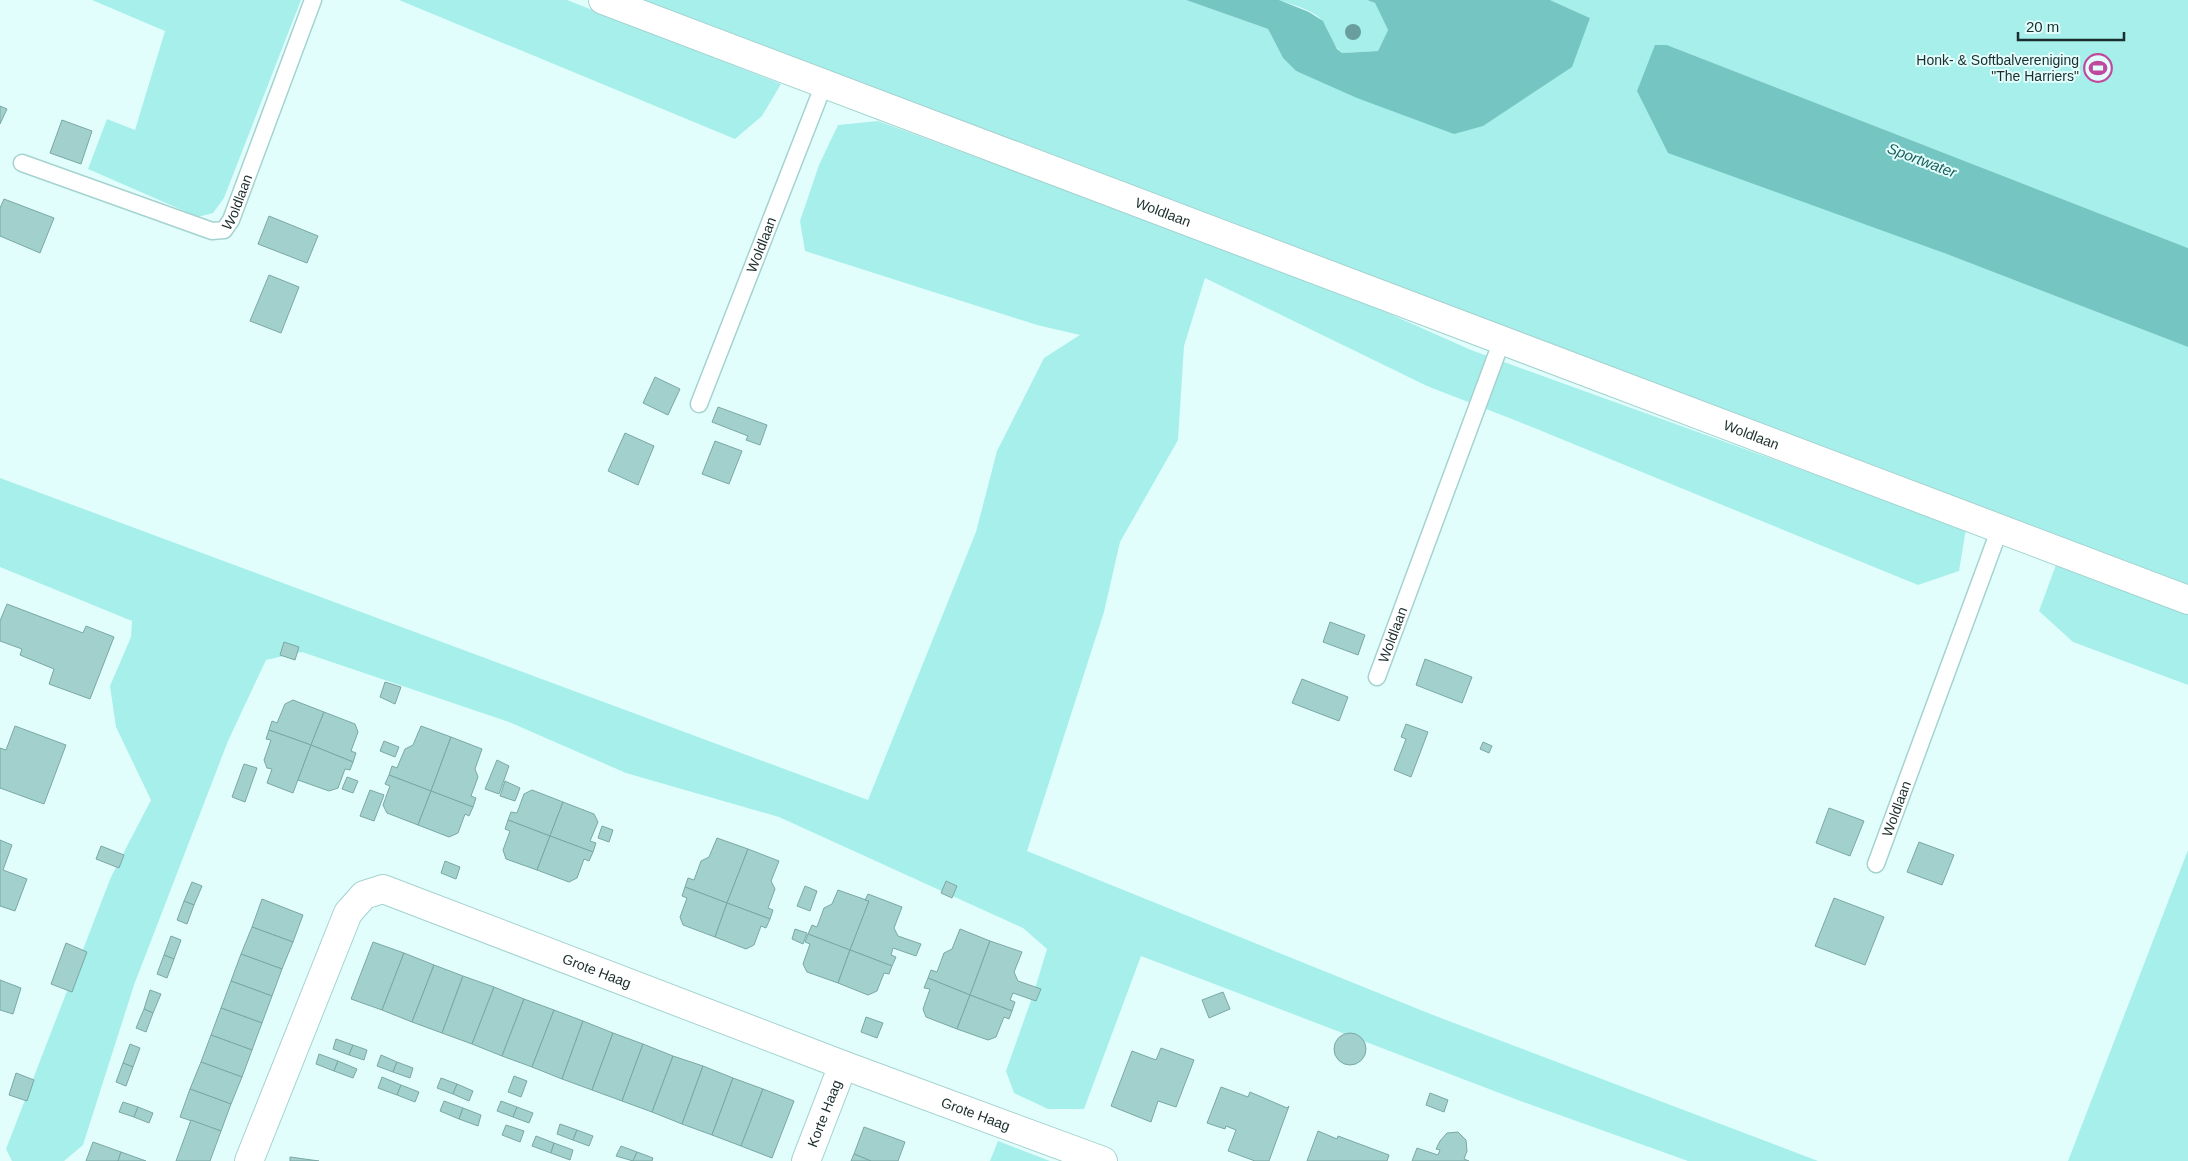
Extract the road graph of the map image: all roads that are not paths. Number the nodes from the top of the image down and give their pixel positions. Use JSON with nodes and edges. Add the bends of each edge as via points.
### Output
{"nodes":[{"id":1,"x":314,"y":0,"type":"edge"},
{"id":2,"x":603,"y":0,"type":"edge"},
{"id":3,"x":824,"y":84,"type":"junction"},
{"id":4,"x":22,"y":163,"type":"dead end"},
{"id":5,"x":1502,"y":340,"type":"junction"},
{"id":6,"x":699,"y":404,"type":"dead end"},
{"id":7,"x":2000,"y":528,"type":"junction"},
{"id":8,"x":2188,"y":600,"type":"edge"},
{"id":9,"x":1377,"y":677,"type":"dead end"},
{"id":10,"x":1876,"y":864,"type":"dead end"},
{"id":11,"x":843,"y":1065,"type":"junction"},
{"id":12,"x":249,"y":1161,"type":"edge"},
{"id":13,"x":806,"y":1161,"type":"edge"},
{"id":14,"x":1103,"y":1161,"type":"edge"}],
"edges":[{"from":1,"to":4,"type":"lane","name":"Woldlaan","via":[[231,220],[224,230],[212,231]]},
{"from":2,"to":3,"type":"street","name":"Woldlaan"},
{"from":3,"to":5,"type":"street","name":"Woldlaan"},
{"from":3,"to":6,"type":"lane","name":"Woldlaan"},
{"from":5,"to":7,"type":"street","name":"Woldlaan"},
{"from":5,"to":9,"type":"lane","name":"Woldlaan"},
{"from":7,"to":8,"type":"street","name":"Woldlaan"},
{"from":7,"to":10,"type":"lane","name":"Woldlaan"},
{"from":11,"to":12,"type":"street","name":"Grote Haag","via":[[383,889],[364,895],[348,914]]},
{"from":11,"to":13,"type":"street","name":"Korte Haag"},
{"from":11,"to":14,"type":"street","name":"Grote Haag"}]}
